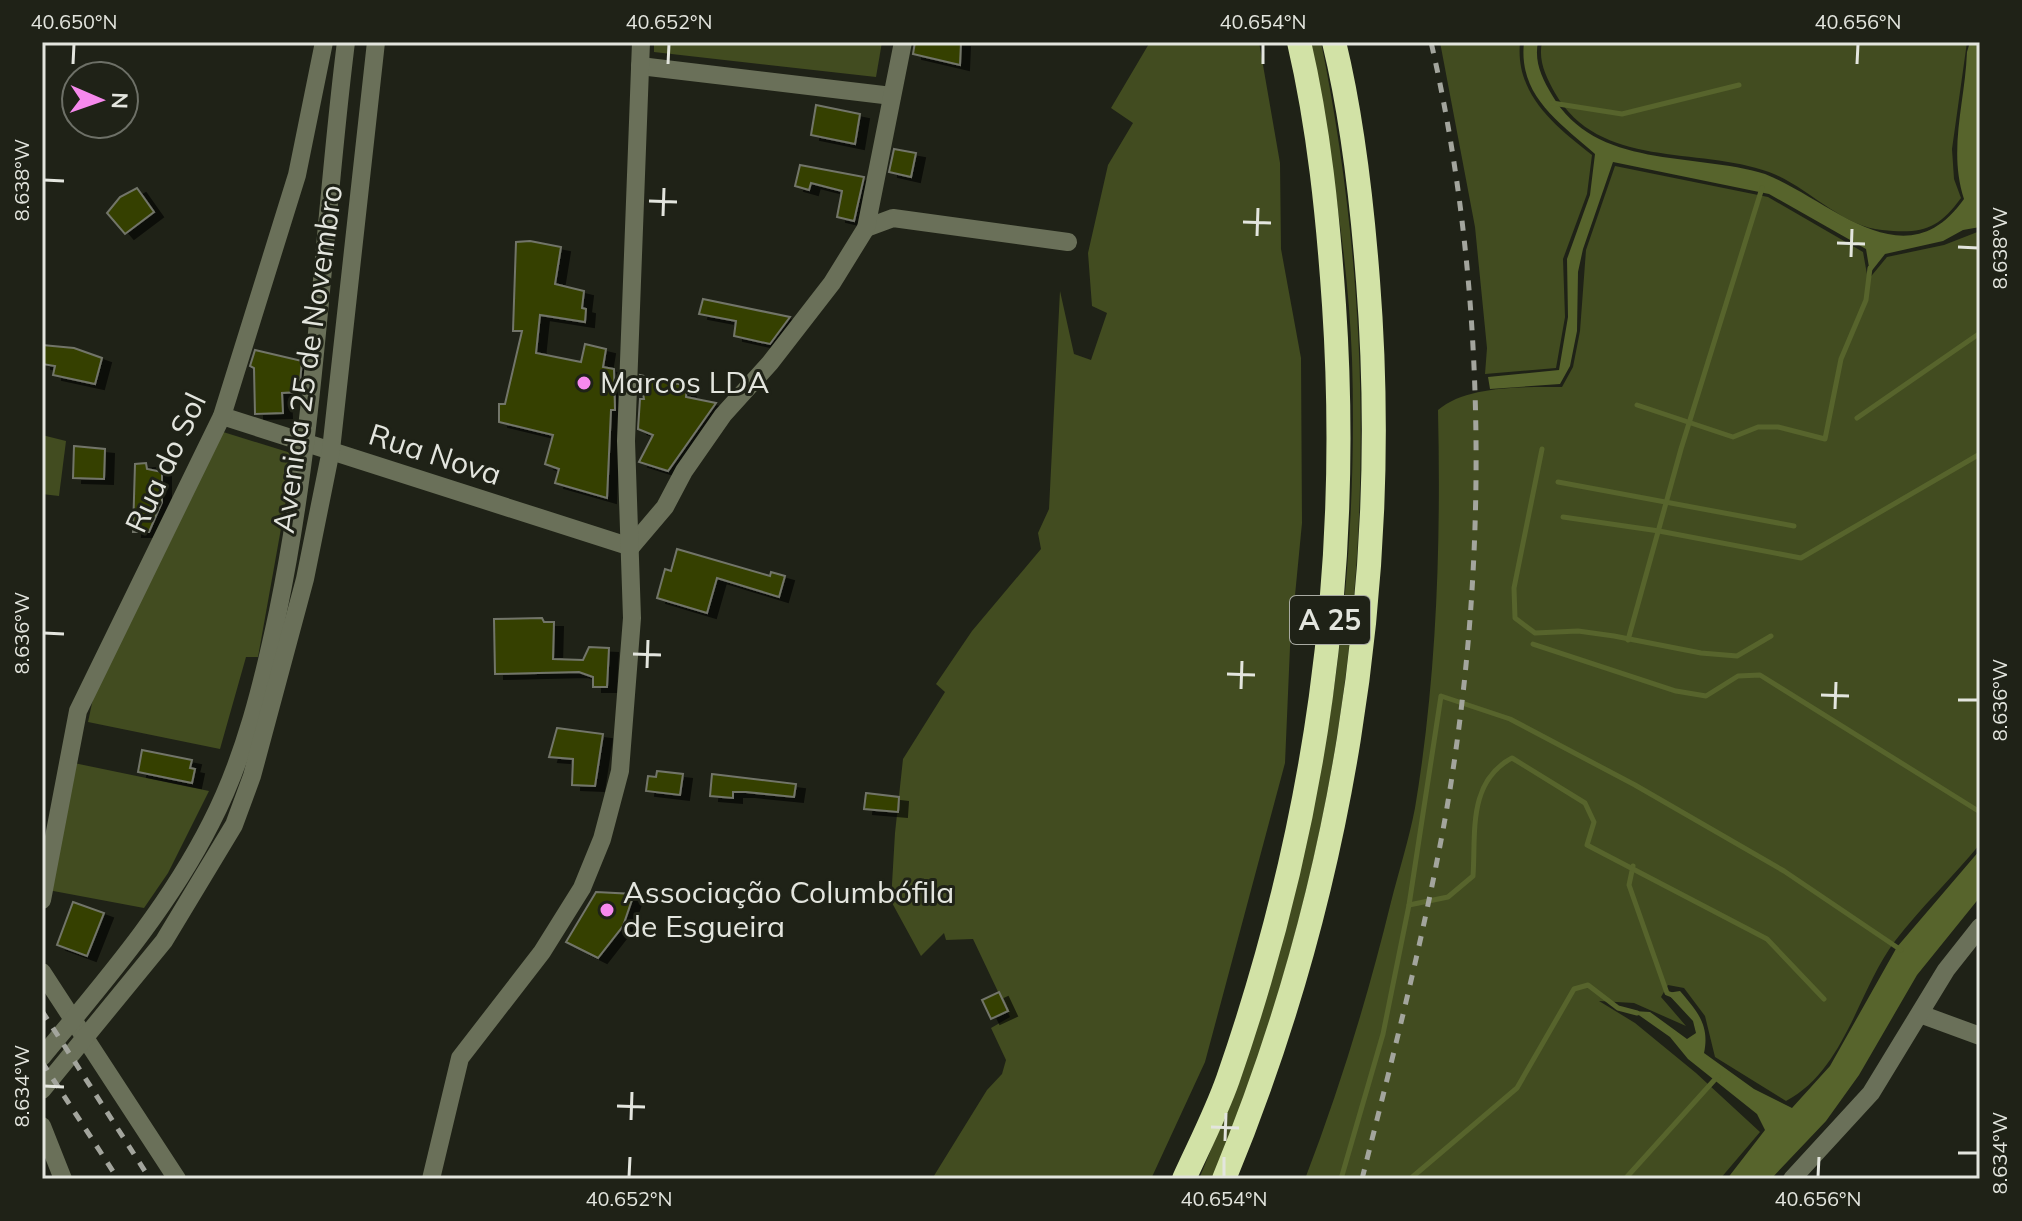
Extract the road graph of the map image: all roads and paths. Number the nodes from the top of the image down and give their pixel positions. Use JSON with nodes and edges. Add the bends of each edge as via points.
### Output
{"nodes":[{"id":1,"x":324,"y":42,"type":"edge"},
{"id":2,"x":346,"y":42,"type":"edge"},
{"id":3,"x":376,"y":42,"type":"edge"},
{"id":4,"x":641,"y":42,"type":"edge"},
{"id":5,"x":903,"y":42,"type":"edge"},
{"id":6,"x":1299,"y":42,"type":"edge"},
{"id":7,"x":1334,"y":42,"type":"edge"},
{"id":8,"x":640,"y":66,"type":"junction"},
{"id":9,"x":892,"y":96,"type":"junction"},
{"id":10,"x":866,"y":228,"type":"junction"},
{"id":11,"x":1068,"y":242,"type":"dead end"},
{"id":12,"x":222,"y":416,"type":"junction"},
{"id":13,"x":306,"y":444,"type":"junction"},
{"id":14,"x":331,"y":450,"type":"junction"},
{"id":15,"x":631,"y":547,"type":"junction"},
{"id":16,"x":42,"y":900,"type":"edge"},
{"id":17,"x":1980,"y":927,"type":"edge"},
{"id":18,"x":42,"y":972,"type":"edge"},
{"id":19,"x":1920,"y":1014,"type":"junction"},
{"id":20,"x":1980,"y":1036,"type":"edge"},
{"id":21,"x":42,"y":1057,"type":"edge"},
{"id":22,"x":42,"y":1090,"type":"edge"},
{"id":23,"x":42,"y":1126,"type":"edge"},
{"id":24,"x":53,"y":1171,"type":"edge"},
{"id":25,"x":177,"y":1179,"type":"edge"},
{"id":26,"x":431,"y":1179,"type":"edge"},
{"id":27,"x":1184,"y":1179,"type":"edge"},
{"id":28,"x":1224,"y":1179,"type":"edge"},
{"id":29,"x":1792,"y":1179,"type":"edge"}],
"edges":[{"from":1,"to":12,"type":"street","name":"Rua do Sol","via":[[297,175]]},
{"from":2,"to":13,"type":"street","name":"Avenida 25 de Novembro"},
{"from":3,"to":14,"type":"street","name":"Avenida 25 de Novembro"},
{"from":4,"to":8,"type":"street"},
{"from":5,"to":9,"type":"street"},
{"from":6,"to":27,"type":"highway","number":"A 25","via":[[1328,211],[1339,380],[1338,543],[1320,725],[1272,932],[1227,1081]]},
{"from":7,"to":28,"type":"highway","number":"A 25","via":[[1363,209],[1374,350],[1373,545],[1352,729],[1315,912],[1259,1094]]},
{"from":8,"to":9,"type":"street"},
{"from":8,"to":15,"type":"street","via":[[626,441]]},
{"from":9,"to":10,"type":"street"},
{"from":10,"to":11,"type":"street","via":[[893,218]]},
{"from":10,"to":15,"type":"street","via":[[832,283],[723,415],[665,507]]},
{"from":12,"to":13,"type":"street","name":"Rua Nova"},
{"from":12,"to":16,"type":"street","name":"Rua do Sol","via":[[78,711]]},
{"from":13,"to":14,"type":"street","name":"Rua Nova"},
{"from":13,"to":21,"type":"street","name":"Avenida 25 de Novembro","via":[[298,515],[263,683],[213,820],[154,919]]},
{"from":14,"to":15,"type":"street","name":"Rua Nova"},
{"from":14,"to":22,"type":"street","name":"Avenida 25 de Novembro","via":[[302,593],[234,825],[164,941]]},
{"from":15,"to":26,"type":"street","via":[[632,618],[620,771],[602,839],[582,888],[542,952],[460,1058]]},
{"from":17,"to":19,"type":"street"},
{"from":18,"to":25,"type":"street"},
{"from":19,"to":20,"type":"street"},
{"from":19,"to":29,"type":"street","via":[[1871,1093]]},
{"from":23,"to":24,"type":"street"}]}
